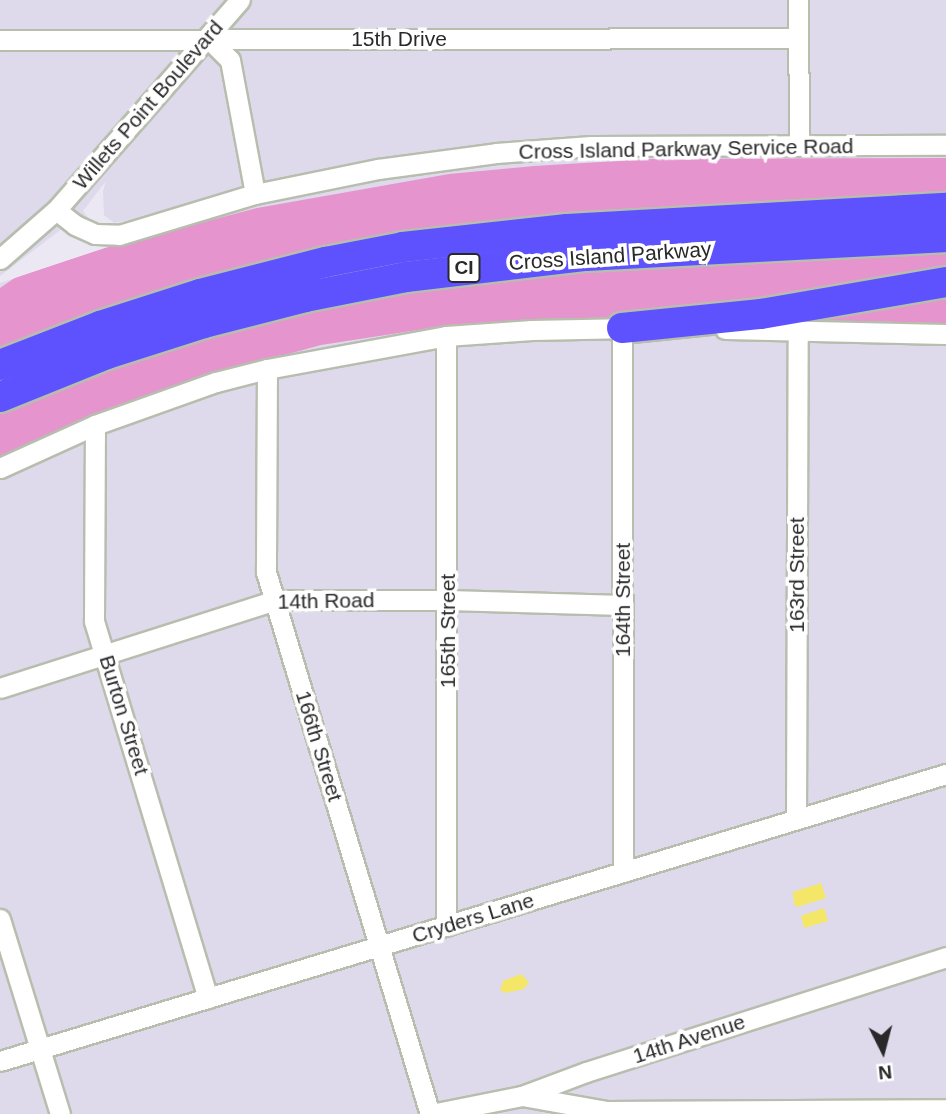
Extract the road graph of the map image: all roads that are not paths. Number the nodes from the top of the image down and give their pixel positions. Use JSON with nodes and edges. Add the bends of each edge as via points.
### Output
{"nodes":[{"id":1,"x":798,"y":0,"type":"edge"},
{"id":2,"x":236,"y":2,"type":"edge"},
{"id":3,"x":208,"y":38,"type":"junction"},
{"id":4,"x":798,"y":38,"type":"junction"},
{"id":5,"x":0,"y":40,"type":"edge"},
{"id":6,"x":946,"y":145,"type":"edge"},
{"id":7,"x":799,"y":146,"type":"junction"},
{"id":8,"x":255,"y":194,"type":"junction"},
{"id":9,"x":946,"y":208,"type":"edge"},
{"id":10,"x":56,"y":210,"type":"junction"},
{"id":11,"x":946,"y":237,"type":"edge"},
{"id":12,"x":0,"y":259,"type":"edge"},
{"id":13,"x":946,"y":282,"type":"edge"},
{"id":14,"x":622,"y":328,"type":"junction"},
{"id":15,"x":798,"y":331,"type":"junction"},
{"id":16,"x":946,"y":334,"type":"edge"},
{"id":17,"x":446,"y":336,"type":"junction"},
{"id":18,"x":0,"y":365,"type":"edge"},
{"id":19,"x":267,"y":369,"type":"junction"},
{"id":20,"x":0,"y":397,"type":"edge"},
{"id":21,"x":95,"y":425,"type":"junction"},
{"id":22,"x":0,"y":468,"type":"edge"},
{"id":23,"x":275,"y":600,"type":"junction"},
{"id":24,"x":448,"y":600,"type":"junction"},
{"id":25,"x":623,"y":605,"type":"junction"},
{"id":26,"x":106,"y":655,"type":"junction"},
{"id":27,"x":0,"y":688,"type":"edge"},
{"id":28,"x":946,"y":774,"type":"edge"},
{"id":29,"x":796,"y":819,"type":"junction"},
{"id":30,"x":623,"y":872,"type":"junction"},
{"id":31,"x":0,"y":919,"type":"edge"},
{"id":32,"x":446,"y":926,"type":"junction"},
{"id":33,"x":379,"y":946,"type":"junction"},
{"id":34,"x":946,"y":957,"type":"edge"},
{"id":35,"x":208,"y":998,"type":"junction"},
{"id":36,"x":41,"y":1049,"type":"junction"},
{"id":37,"x":0,"y":1061,"type":"edge"},
{"id":38,"x":522,"y":1096,"type":"junction"},
{"id":39,"x":946,"y":1109,"type":"edge"},
{"id":40,"x":60,"y":1114,"type":"edge"},
{"id":41,"x":430,"y":1114,"type":"edge"}],
"edges":[{"from":1,"to":4,"type":"street"},
{"from":2,"to":3,"type":"street","name":"Willets Point Boulevard"},
{"from":3,"to":4,"type":"street","name":"15th Drive"},
{"from":3,"to":5,"type":"street","name":"15th Drive"},
{"from":3,"to":8,"type":"street","via":[[230,60]]},
{"from":3,"to":10,"type":"street","name":"Willets Point Boulevard"},
{"from":4,"to":7,"type":"street"},
{"from":6,"to":7,"type":"street","name":"Cross Island Parkway Service Road"},
{"from":7,"to":8,"type":"street","name":"Cross Island Parkway Service Road","via":[[591,146],[496,153],[378,169]]},
{"from":8,"to":10,"type":"street","name":"Cross Island Parkway Service Road","via":[[119,234],[95,234]]},
{"from":9,"to":18,"type":"highway","name":"Cross Island Parkway","number":"CI","via":[[567,229],[403,247],[187,297]]},
{"from":10,"to":12,"type":"street"},
{"from":11,"to":20,"type":"highway","name":"Cross Island Parkway","number":"CI","via":[[586,256],[393,279],[204,323],[107,354]]},
{"from":13,"to":14,"type":"highway","via":[[761,314]]},
{"from":14,"to":15,"type":"street"},
{"from":14,"to":17,"type":"street"},
{"from":14,"to":25,"type":"street","name":"164th Street"},
{"from":15,"to":16,"type":"street"},
{"from":15,"to":29,"type":"street","name":"163rd Street"},
{"from":17,"to":19,"type":"street"},
{"from":17,"to":24,"type":"street","name":"165th Street"},
{"from":19,"to":21,"type":"street"},
{"from":19,"to":23,"type":"street","name":"166th Street","via":[[266,572]]},
{"from":21,"to":22,"type":"street"},
{"from":21,"to":26,"type":"street","name":"Burton Street","via":[[94,621]]},
{"from":23,"to":24,"type":"street","name":"14th Road"},
{"from":23,"to":26,"type":"street","name":"14th Road"},
{"from":23,"to":33,"type":"street","name":"166th Street"},
{"from":24,"to":25,"type":"street","name":"14th Road"},
{"from":24,"to":32,"type":"street","name":"165th Street"},
{"from":25,"to":30,"type":"street","name":"164th Street"},
{"from":26,"to":27,"type":"street","name":"14th Road"},
{"from":26,"to":35,"type":"street","name":"Burton Street"},
{"from":28,"to":29,"type":"street","name":"Cryders Lane"},
{"from":29,"to":30,"type":"street","name":"Cryders Lane"},
{"from":30,"to":32,"type":"street","name":"Cryders Lane"},
{"from":31,"to":36,"type":"street"},
{"from":32,"to":33,"type":"street","name":"Cryders Lane"},
{"from":33,"to":35,"type":"street","name":"Cryders Lane"},
{"from":33,"to":41,"type":"street","name":"166th Street"},
{"from":34,"to":38,"type":"street","name":"14th Avenue"},
{"from":35,"to":36,"type":"street","name":"Cryders Lane"},
{"from":36,"to":37,"type":"street","name":"Cryders Lane"},
{"from":36,"to":40,"type":"street"},
{"from":38,"to":39,"type":"street","via":[[606,1111]]},
{"from":38,"to":41,"type":"street","name":"14th Avenue"}]}
